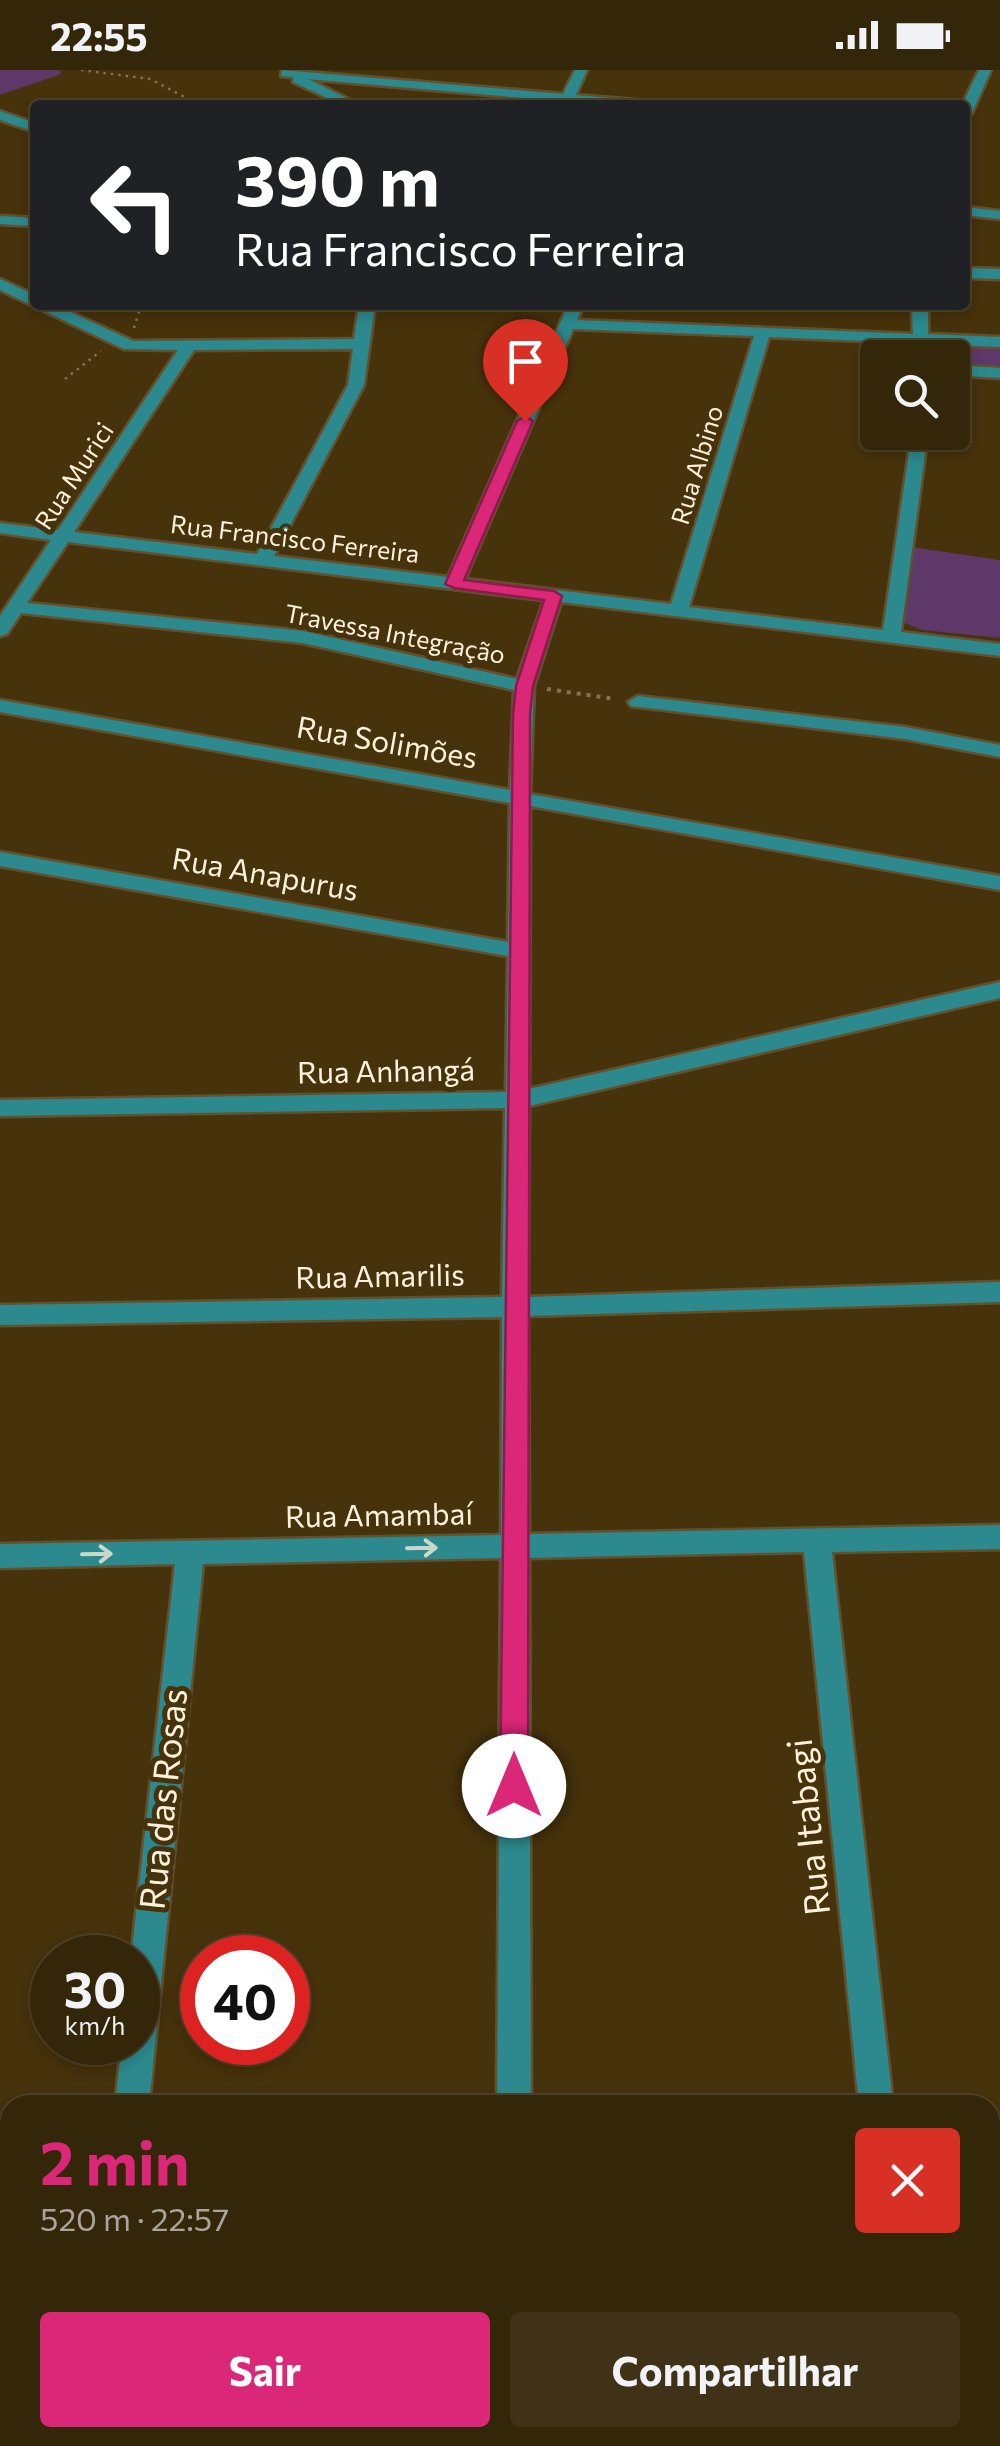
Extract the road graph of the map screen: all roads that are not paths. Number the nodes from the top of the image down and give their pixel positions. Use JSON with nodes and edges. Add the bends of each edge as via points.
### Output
{"nodes":[{"id":1,"x":581,"y":70,"type":"edge"},
{"id":2,"x":986,"y":70,"type":"edge"},
{"id":3,"x":282,"y":72,"type":"edge"},
{"id":4,"x":568,"y":97,"type":"junction"},
{"id":5,"x":341,"y":100,"type":"edge"},
{"id":6,"x":598,"y":100,"type":"edge"},
{"id":7,"x":970,"y":103,"type":"edge"},
{"id":8,"x":0,"y":115,"type":"edge"},
{"id":9,"x":30,"y":126,"type":"edge"},
{"id":10,"x":970,"y":212,"type":"edge"},
{"id":11,"x":1000,"y":215,"type":"edge"},
{"id":12,"x":0,"y":217,"type":"edge"},
{"id":13,"x":30,"y":222,"type":"edge"},
{"id":14,"x":970,"y":273,"type":"edge"},
{"id":15,"x":1000,"y":274,"type":"edge"},
{"id":16,"x":30,"y":280,"type":"edge"},
{"id":17,"x":0,"y":282,"type":"edge"},
{"id":18,"x":30,"y":298,"type":"edge"},
{"id":19,"x":54,"y":310,"type":"edge"},
{"id":20,"x":366,"y":310,"type":"edge"},
{"id":21,"x":574,"y":310,"type":"edge"},
{"id":22,"x":920,"y":310,"type":"edge"},
{"id":23,"x":568,"y":324,"type":"junction"},
{"id":24,"x":762,"y":334,"type":"junction"},
{"id":25,"x":921,"y":340,"type":"edge"},
{"id":26,"x":1000,"y":342,"type":"edge"},
{"id":27,"x":860,"y":343,"type":"edge"},
{"id":28,"x":362,"y":344,"type":"junction"},
{"id":29,"x":970,"y":345,"type":"edge"},
{"id":30,"x":188,"y":347,"type":"junction"},
{"id":31,"x":970,"y":371,"type":"edge"},
{"id":32,"x":1000,"y":373,"type":"edge"},
{"id":33,"x":917,"y":450,"type":"edge"},
{"id":34,"x":0,"y":528,"type":"edge"},
{"id":35,"x":66,"y":536,"type":"junction"},
{"id":36,"x":263,"y":560,"type":"junction"},
{"id":37,"x":454,"y":584,"type":"junction"},
{"id":38,"x":554,"y":596,"type":"junction"},
{"id":39,"x":17,"y":606,"type":"junction"},
{"id":40,"x":679,"y":610,"type":"junction"},
{"id":41,"x":0,"y":630,"type":"edge"},
{"id":42,"x":891,"y":637,"type":"junction"},
{"id":43,"x":1000,"y":650,"type":"edge"},
{"id":44,"x":524,"y":686,"type":"junction"},
{"id":45,"x":638,"y":702,"type":"road end"},
{"id":46,"x":0,"y":706,"type":"edge"},
{"id":47,"x":1000,"y":751,"type":"edge"},
{"id":48,"x":520,"y":796,"type":"junction"},
{"id":49,"x":0,"y":859,"type":"edge"},
{"id":50,"x":1000,"y":882,"type":"edge"},
{"id":51,"x":520,"y":951,"type":"junction"},
{"id":52,"x":1000,"y":990,"type":"edge"},
{"id":53,"x":519,"y":1100,"type":"junction"},
{"id":54,"x":0,"y":1108,"type":"edge"},
{"id":55,"x":1000,"y":1292,"type":"edge"},
{"id":56,"x":515,"y":1307,"type":"junction"},
{"id":57,"x":0,"y":1316,"type":"edge"},
{"id":58,"x":1000,"y":1537,"type":"edge"},
{"id":59,"x":817,"y":1540,"type":"junction"},
{"id":60,"x":514,"y":1546,"type":"junction"},
{"id":61,"x":190,"y":1552,"type":"junction"},
{"id":62,"x":0,"y":1556,"type":"edge"},
{"id":63,"x":133,"y":2095,"type":"edge"},
{"id":64,"x":514,"y":2095,"type":"edge"},
{"id":65,"x":875,"y":2095,"type":"edge"}],
"edges":[{"from":1,"to":4,"type":"street"},
{"from":2,"to":7,"type":"street"},
{"from":3,"to":4,"type":"street"},
{"from":3,"to":5,"type":"street"},
{"from":4,"to":6,"type":"street"},
{"from":8,"to":9,"type":"street"},
{"from":10,"to":11,"type":"street"},
{"from":12,"to":13,"type":"street"},
{"from":14,"to":15,"type":"street"},
{"from":16,"to":17,"type":"street"},
{"from":17,"to":18,"type":"street"},
{"from":19,"to":30,"type":"street","via":[[139,347]]},
{"from":20,"to":28,"type":"street"},
{"from":21,"to":23,"type":"street"},
{"from":22,"to":25,"type":"street"},
{"from":23,"to":24,"type":"street"},
{"from":23,"to":37,"type":"street"},
{"from":24,"to":27,"type":"street"},
{"from":24,"to":40,"type":"street","name":"Rua Albino"},
{"from":26,"to":29,"type":"street"},
{"from":28,"to":30,"type":"street"},
{"from":28,"to":36,"type":"street","via":[[356,385]]},
{"from":30,"to":35,"type":"street","name":"Rua Murici"},
{"from":31,"to":32,"type":"street"},
{"from":33,"to":42,"type":"street"},
{"from":34,"to":35,"type":"street","name":"Rua Francisco Ferreira"},
{"from":35,"to":36,"type":"street","name":"Rua Francisco Ferreira"},
{"from":35,"to":39,"type":"street","name":"Rua Murici"},
{"from":36,"to":37,"type":"street","name":"Rua Francisco Ferreira"},
{"from":37,"to":38,"type":"street","name":"Rua Francisco Ferreira"},
{"from":38,"to":40,"type":"street","name":"Rua Francisco Ferreira"},
{"from":38,"to":44,"type":"street"},
{"from":39,"to":41,"type":"street","name":"Rua Murici"},
{"from":39,"to":44,"type":"street","name":"Travessa Integração","via":[[302,637]]},
{"from":40,"to":42,"type":"street","name":"Rua Francisco Ferreira"},
{"from":42,"to":43,"type":"street","name":"Rua Francisco Ferreira"},
{"from":44,"to":48,"type":"street"},
{"from":45,"to":47,"type":"street","via":[[905,733]]},
{"from":46,"to":48,"type":"street","name":"Rua Solimões"},
{"from":48,"to":50,"type":"street","name":"Rua Solimões"},
{"from":48,"to":51,"type":"street"},
{"from":49,"to":51,"type":"street","name":"Rua Anapurus"},
{"from":51,"to":53,"type":"street"},
{"from":52,"to":53,"type":"street","name":"Rua Anhangá"},
{"from":53,"to":54,"type":"street","name":"Rua Anhangá"},
{"from":53,"to":56,"type":"street"},
{"from":55,"to":56,"type":"street","name":"Rua Amarilis"},
{"from":56,"to":57,"type":"street","name":"Rua Amarilis"},
{"from":56,"to":60,"type":"street"},
{"from":58,"to":59,"type":"street","name":"Rua Amambaí"},
{"from":59,"to":60,"type":"street","name":"Rua Amambaí"},
{"from":59,"to":65,"type":"street","name":"Rua Itabagi"},
{"from":61,"to":60,"type":"street","name":"Rua Amambaí","one_way":true},
{"from":60,"to":64,"type":"street"},
{"from":62,"to":61,"type":"street","name":"Rua Amambaí","one_way":true},
{"from":61,"to":63,"type":"street","name":"Rua das Rosas"}]}
